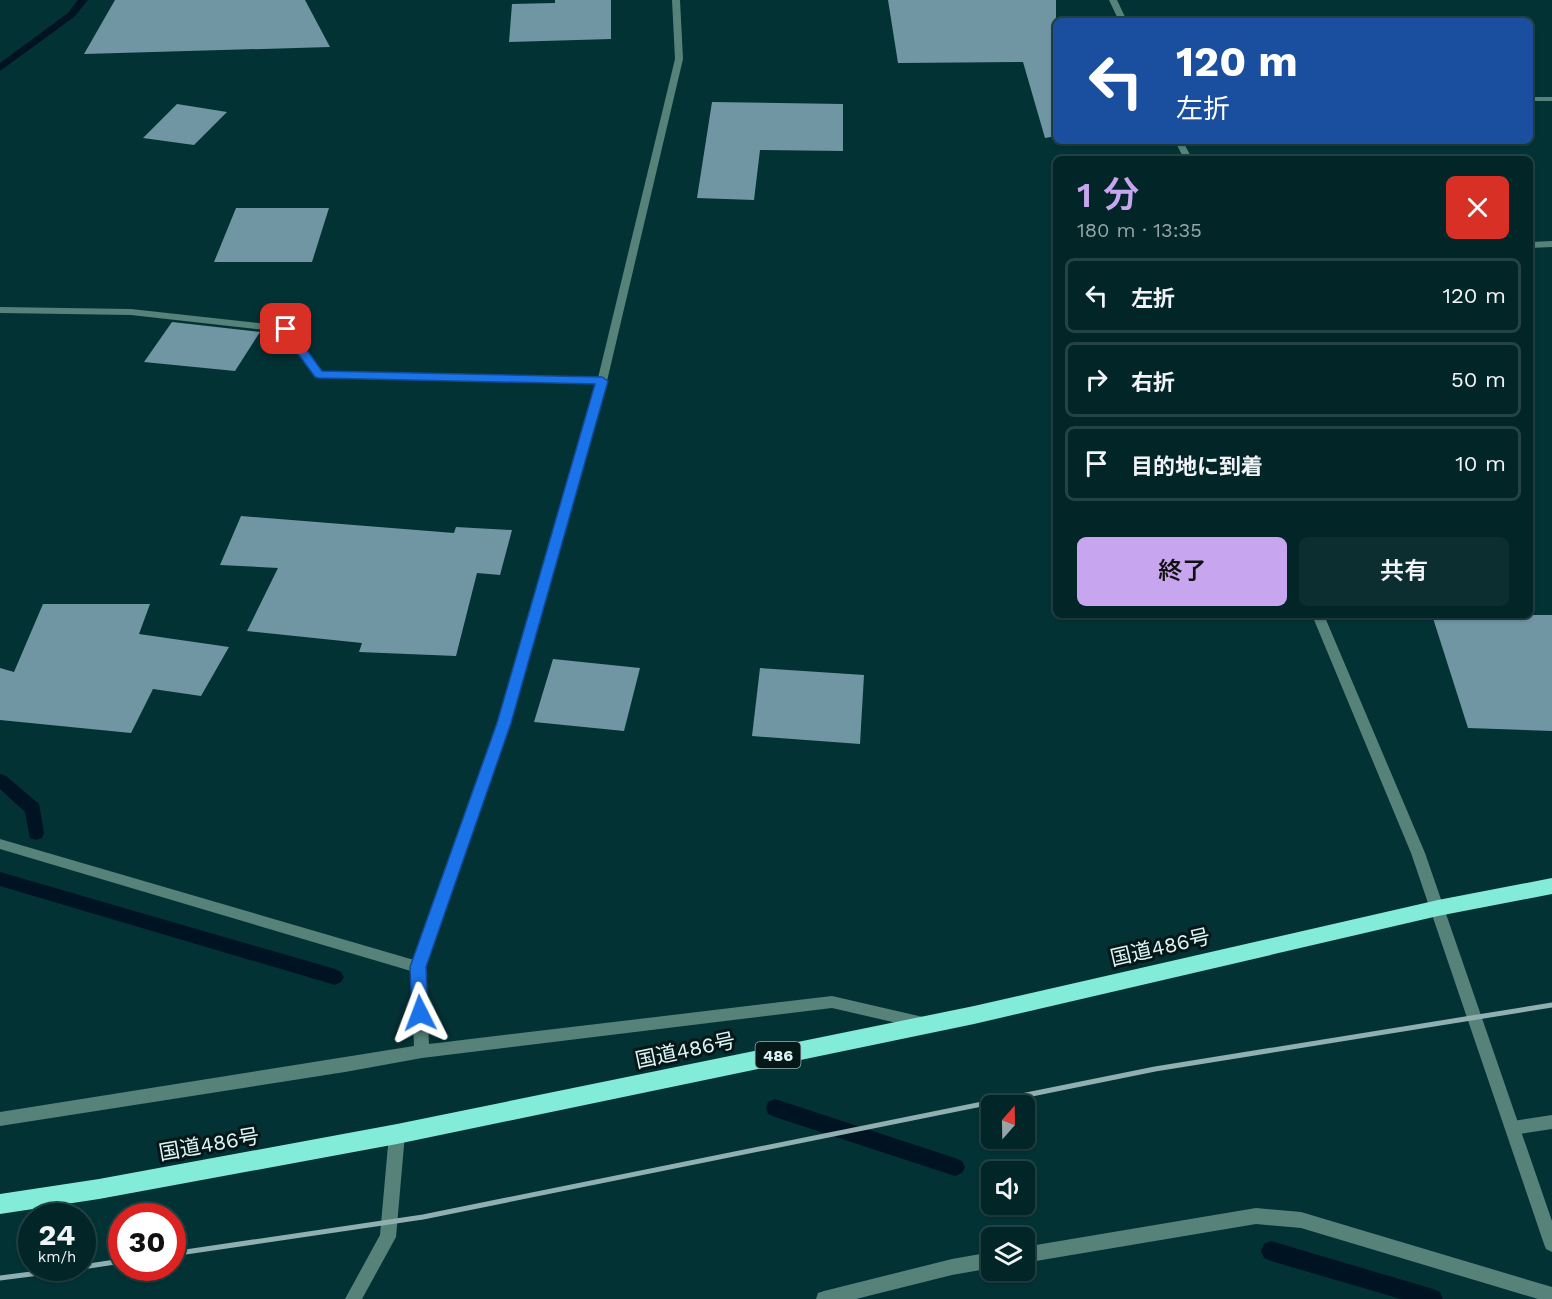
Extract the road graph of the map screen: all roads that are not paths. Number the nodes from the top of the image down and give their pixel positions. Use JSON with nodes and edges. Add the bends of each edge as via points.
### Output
{"nodes":[{"id":1,"x":676,"y":0,"type":"edge"},
{"id":2,"x":1113,"y":0,"type":"edge"},
{"id":3,"x":1122,"y":18,"type":"edge"},
{"id":4,"x":1533,"y":99,"type":"edge"},
{"id":5,"x":1552,"y":99,"type":"edge"},
{"id":6,"x":1533,"y":244,"type":"edge"},
{"id":7,"x":1552,"y":244,"type":"edge"},
{"id":8,"x":0,"y":309,"type":"edge"},
{"id":9,"x":602,"y":381,"type":"junction"},
{"id":10,"x":1319,"y":618,"type":"edge"},
{"id":11,"x":0,"y":844,"type":"edge"},
{"id":12,"x":1552,"y":886,"type":"edge"},
{"id":13,"x":1438,"y":908,"type":"junction"},
{"id":14,"x":418,"y":967,"type":"junction"},
{"id":15,"x":928,"y":1024,"type":"junction"},
{"id":16,"x":423,"y":1051,"type":"junction"},
{"id":17,"x":0,"y":1119,"type":"edge"},
{"id":18,"x":1552,"y":1122,"type":"edge"},
{"id":19,"x":1513,"y":1128,"type":"junction"},
{"id":20,"x":397,"y":1134,"type":"junction"},
{"id":21,"x":0,"y":1204,"type":"edge"},
{"id":22,"x":1552,"y":1244,"type":"edge"},
{"id":23,"x":1035,"y":1253,"type":"edge"},
{"id":24,"x":981,"y":1262,"type":"edge"},
{"id":25,"x":1552,"y":1295,"type":"edge"},
{"id":26,"x":353,"y":1299,"type":"edge"},
{"id":27,"x":824,"y":1299,"type":"edge"}],
"edges":[{"from":1,"to":9,"type":"street","via":[[680,59]]},
{"from":2,"to":3,"type":"street"},
{"from":4,"to":5,"type":"street"},
{"from":6,"to":7,"type":"street"},
{"from":8,"to":9,"type":"street","via":[[131,312],[286,329],[319,374]]},
{"from":9,"to":14,"type":"street","via":[[504,723]]},
{"from":10,"to":13,"type":"street"},
{"from":11,"to":14,"type":"street"},
{"from":12,"to":13,"type":"highway","name":"国道486号","number":"486"},
{"from":13,"to":15,"type":"highway","name":"国道486号","number":"486"},
{"from":13,"to":19,"type":"street"},
{"from":14,"to":16,"type":"street"},
{"from":15,"to":16,"type":"street","via":[[832,1002]]},
{"from":15,"to":20,"type":"highway","name":"国道486号","number":"486"},
{"from":16,"to":17,"type":"street"},
{"from":18,"to":19,"type":"street"},
{"from":19,"to":22,"type":"street"},
{"from":20,"to":21,"type":"highway","name":"国道486号","number":"486"},
{"from":20,"to":26,"type":"street","via":[[388,1237]]},
{"from":23,"to":25,"type":"street","via":[[1256,1216],[1301,1220]]},
{"from":24,"to":27,"type":"street"}]}
